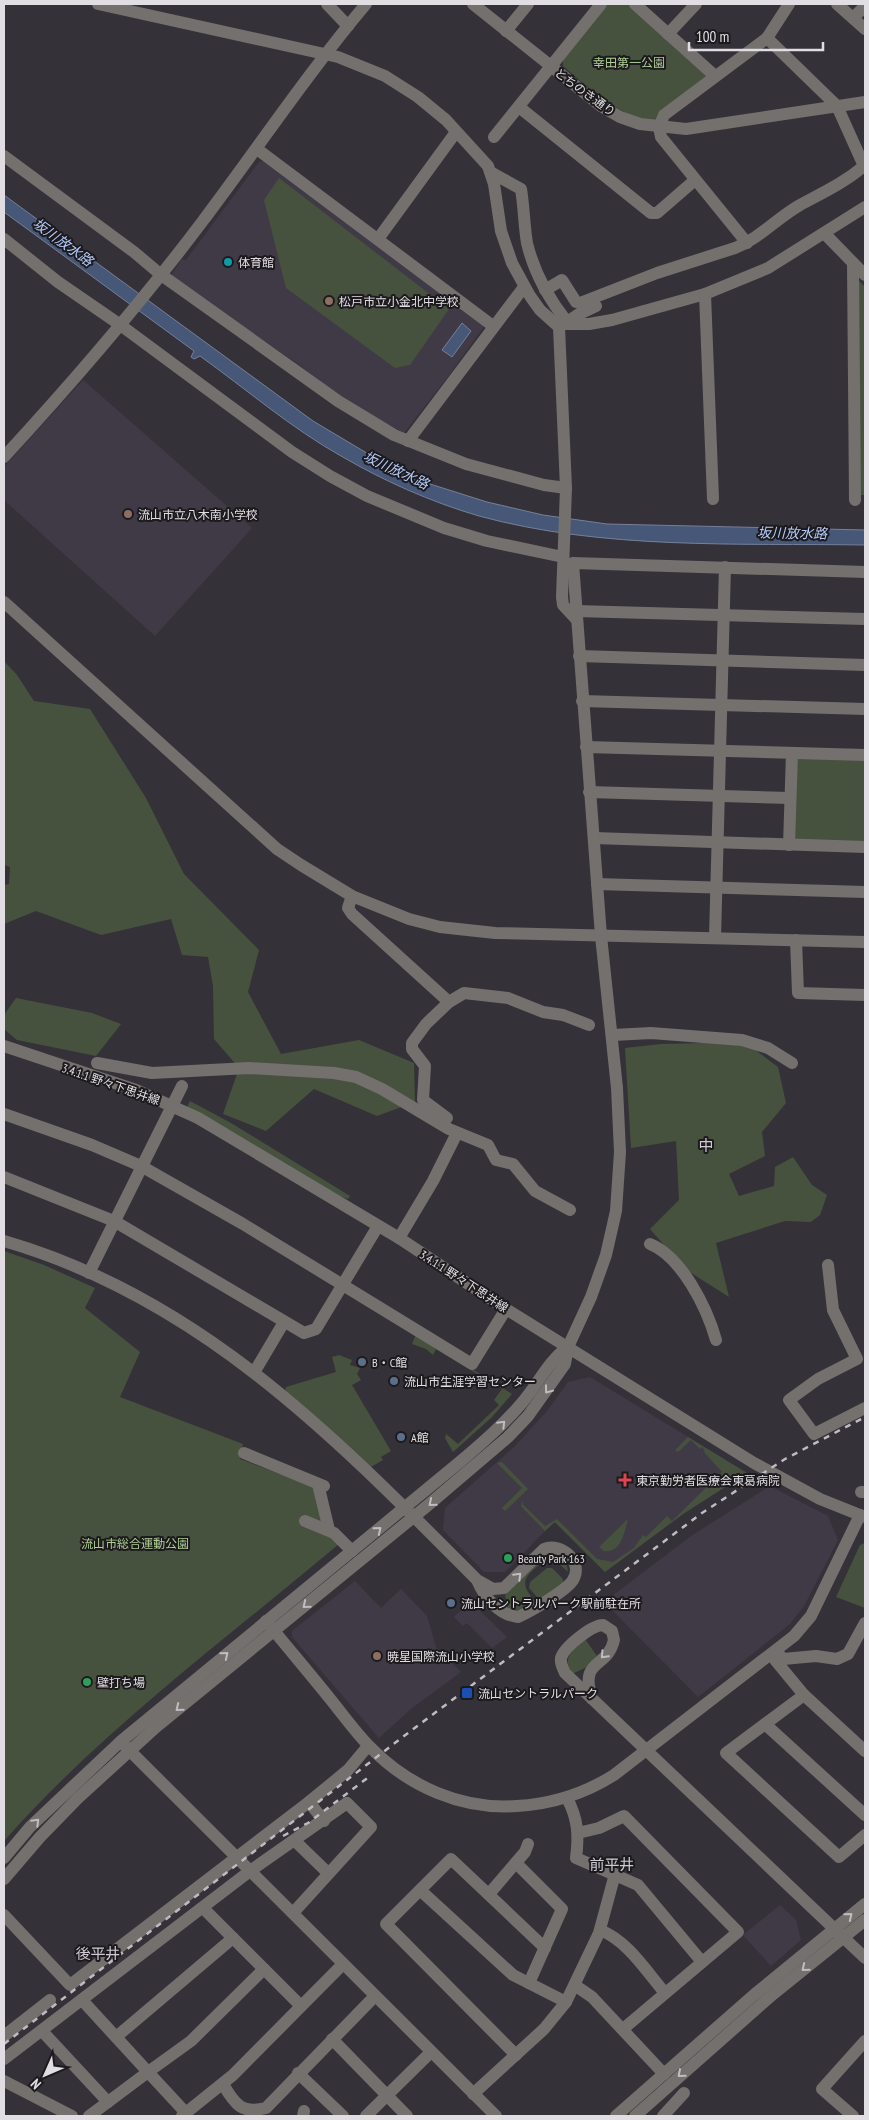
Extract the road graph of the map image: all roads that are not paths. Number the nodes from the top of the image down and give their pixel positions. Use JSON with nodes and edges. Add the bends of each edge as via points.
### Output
{"nodes":[{"id":1,"x":98,"y":4,"type":"edge"},
{"id":2,"x":327,"y":4,"type":"edge"},
{"id":3,"x":366,"y":4,"type":"edge"},
{"id":4,"x":473,"y":4,"type":"edge"},
{"id":5,"x":528,"y":4,"type":"edge"},
{"id":6,"x":601,"y":4,"type":"edge"},
{"id":7,"x":635,"y":4,"type":"edge"},
{"id":8,"x":696,"y":4,"type":"edge"},
{"id":9,"x":790,"y":4,"type":"edge"},
{"id":10,"x":838,"y":4,"type":"edge"},
{"id":11,"x":865,"y":6,"type":"edge"},
{"id":12,"x":853,"y":18,"type":"junction"},
{"id":13,"x":348,"y":26,"type":"junction"},
{"id":14,"x":865,"y":29,"type":"edge"},
{"id":15,"x":506,"y":31,"type":"junction"},
{"id":16,"x":668,"y":34,"type":"junction"},
{"id":17,"x":767,"y":38,"type":"junction"},
{"id":18,"x":325,"y":55,"type":"junction"},
{"id":19,"x":550,"y":66,"type":"junction"},
{"id":20,"x":715,"y":76,"type":"junction"},
{"id":21,"x":865,"y":102,"type":"edge"},
{"id":22,"x":837,"y":106,"type":"junction"},
{"id":23,"x":519,"y":107,"type":"junction"},
{"id":24,"x":660,"y":127,"type":"junction"},
{"id":25,"x":456,"y":132,"type":"junction"},
{"id":26,"x":494,"y":137,"type":"dead end"},
{"id":27,"x":257,"y":150,"type":"junction"},
{"id":28,"x":4,"y":156,"type":"edge"},
{"id":29,"x":492,"y":173,"type":"junction"},
{"id":30,"x":695,"y":180,"type":"junction"},
{"id":31,"x":865,"y":207,"type":"edge"},
{"id":32,"x":824,"y":233,"type":"junction"},
{"id":33,"x":4,"y":239,"type":"edge"},
{"id":34,"x":378,"y":239,"type":"junction"},
{"id":35,"x":747,"y":244,"type":"junction"},
{"id":36,"x":853,"y":263,"type":"junction"},
{"id":37,"x":865,"y":275,"type":"edge"},
{"id":38,"x":158,"y":276,"type":"junction"},
{"id":39,"x":643,"y":279,"type":"junction"},
{"id":40,"x":524,"y":287,"type":"junction"},
{"id":41,"x":544,"y":290,"type":"junction"},
{"id":42,"x":705,"y":294,"type":"junction"},
{"id":43,"x":121,"y":321,"type":"junction"},
{"id":44,"x":563,"y":324,"type":"junction"},
{"id":45,"x":493,"y":326,"type":"junction"},
{"id":46,"x":408,"y":441,"type":"junction"},
{"id":47,"x":4,"y":456,"type":"edge"},
{"id":48,"x":566,"y":491,"type":"junction"},
{"id":49,"x":713,"y":499,"type":"dead end"},
{"id":50,"x":855,"y":500,"type":"dead end"},
{"id":51,"x":563,"y":553,"type":"junction"},
{"id":52,"x":725,"y":566,"type":"junction"},
{"id":53,"x":865,"y":572,"type":"edge"},
{"id":54,"x":4,"y":602,"type":"edge"},
{"id":55,"x":724,"y":614,"type":"junction"},
{"id":56,"x":576,"y":615,"type":"junction"},
{"id":57,"x":865,"y":619,"type":"edge"},
{"id":58,"x":579,"y":656,"type":"junction"},
{"id":59,"x":722,"y":660,"type":"junction"},
{"id":60,"x":865,"y":665,"type":"edge"},
{"id":61,"x":582,"y":701,"type":"junction"},
{"id":62,"x":721,"y":706,"type":"junction"},
{"id":63,"x":865,"y":710,"type":"edge"},
{"id":64,"x":586,"y":747,"type":"junction"},
{"id":65,"x":720,"y":751,"type":"junction"},
{"id":66,"x":792,"y":753,"type":"junction"},
{"id":67,"x":865,"y":755,"type":"edge"},
{"id":68,"x":589,"y":792,"type":"junction"},
{"id":69,"x":718,"y":796,"type":"junction"},
{"id":70,"x":790,"y":798,"type":"junction"},
{"id":71,"x":594,"y":838,"type":"junction"},
{"id":72,"x":717,"y":842,"type":"junction"},
{"id":73,"x":789,"y":844,"type":"junction"},
{"id":74,"x":865,"y":847,"type":"edge"},
{"id":75,"x":598,"y":884,"type":"junction"},
{"id":76,"x":717,"y":886,"type":"junction"},
{"id":77,"x":865,"y":892,"type":"edge"},
{"id":78,"x":352,"y":896,"type":"junction"},
{"id":79,"x":601,"y":936,"type":"junction"},
{"id":80,"x":715,"y":938,"type":"junction"},
{"id":81,"x":796,"y":940,"type":"junction"},
{"id":82,"x":865,"y":942,"type":"edge"},
{"id":83,"x":865,"y":995,"type":"edge"},
{"id":84,"x":449,"y":1002,"type":"junction"},
{"id":85,"x":589,"y":1024,"type":"dead end"},
{"id":86,"x":612,"y":1036,"type":"junction"},
{"id":87,"x":4,"y":1046,"type":"edge"},
{"id":88,"x":98,"y":1063,"type":"dead end"},
{"id":89,"x":792,"y":1063,"type":"dead end"},
{"id":90,"x":182,"y":1086,"type":"dead end"},
{"id":91,"x":172,"y":1106,"type":"junction"},
{"id":92,"x":4,"y":1114,"type":"edge"},
{"id":93,"x":453,"y":1131,"type":"junction"},
{"id":94,"x":141,"y":1166,"type":"junction"},
{"id":95,"x":4,"y":1177,"type":"edge"},
{"id":96,"x":570,"y":1210,"type":"dead end"},
{"id":97,"x":114,"y":1221,"type":"junction"},
{"id":98,"x":378,"y":1226,"type":"junction"},
{"id":99,"x":399,"y":1238,"type":"junction"},
{"id":100,"x":4,"y":1241,"type":"edge"},
{"id":101,"x":650,"y":1244,"type":"dead end"},
{"id":102,"x":828,"y":1265,"type":"dead end"},
{"id":103,"x":89,"y":1273,"type":"junction"},
{"id":104,"x":343,"y":1286,"type":"junction"},
{"id":105,"x":506,"y":1309,"type":"junction"},
{"id":106,"x":284,"y":1322,"type":"junction"},
{"id":107,"x":716,"y":1340,"type":"dead end"},
{"id":108,"x":568,"y":1347,"type":"junction"},
{"id":109,"x":255,"y":1371,"type":"junction"},
{"id":110,"x":865,"y":1408,"type":"edge"},
{"id":111,"x":244,"y":1453,"type":"dead end"},
{"id":112,"x":404,"y":1507,"type":"junction"},
{"id":113,"x":863,"y":1516,"type":"edge"},
{"id":114,"x":414,"y":1517,"type":"junction"},
{"id":115,"x":305,"y":1521,"type":"dead end"},
{"id":116,"x":329,"y":1530,"type":"junction"},
{"id":117,"x":352,"y":1551,"type":"junction"},
{"id":118,"x":477,"y":1580,"type":"junction"},
{"id":119,"x":500,"y":1589,"type":"junction"},
{"id":120,"x":504,"y":1613,"type":"junction"},
{"id":121,"x":266,"y":1621,"type":"junction"},
{"id":122,"x":865,"y":1623,"type":"edge"},
{"id":123,"x":274,"y":1631,"type":"junction"},
{"id":124,"x":773,"y":1653,"type":"junction"},
{"id":125,"x":590,"y":1670,"type":"junction"},
{"id":126,"x":569,"y":1678,"type":"junction"},
{"id":127,"x":804,"y":1695,"type":"junction"},
{"id":128,"x":592,"y":1699,"type":"junction"},
{"id":129,"x":765,"y":1724,"type":"junction"},
{"id":130,"x":125,"y":1746,"type":"junction"},
{"id":131,"x":368,"y":1746,"type":"junction"},
{"id":132,"x":645,"y":1750,"type":"junction"},
{"id":133,"x":865,"y":1751,"type":"edge"},
{"id":134,"x":567,"y":1798,"type":"junction"},
{"id":135,"x":309,"y":1802,"type":"junction"},
{"id":136,"x":865,"y":1816,"type":"edge"},
{"id":137,"x":324,"y":1821,"type":"junction"},
{"id":138,"x":578,"y":1833,"type":"junction"},
{"id":139,"x":865,"y":1835,"type":"edge"},
{"id":140,"x":295,"y":1841,"type":"junction"},
{"id":141,"x":528,"y":1844,"type":"dead end"},
{"id":142,"x":236,"y":1856,"type":"junction"},
{"id":143,"x":4,"y":1858,"type":"edge"},
{"id":144,"x":516,"y":1863,"type":"junction"},
{"id":145,"x":250,"y":1871,"type":"junction"},
{"id":146,"x":328,"y":1873,"type":"junction"},
{"id":147,"x":615,"y":1874,"type":"junction"},
{"id":148,"x":4,"y":1878,"type":"edge"},
{"id":149,"x":420,"y":1890,"type":"junction"},
{"id":150,"x":489,"y":1894,"type":"junction"},
{"id":151,"x":865,"y":1904,"type":"edge"},
{"id":152,"x":203,"y":1908,"type":"junction"},
{"id":153,"x":293,"y":1913,"type":"junction"},
{"id":154,"x":4,"y":1915,"type":"edge"},
{"id":155,"x":865,"y":1920,"type":"edge"},
{"id":156,"x":600,"y":1930,"type":"junction"},
{"id":157,"x":838,"y":1933,"type":"junction"},
{"id":158,"x":233,"y":1938,"type":"junction"},
{"id":159,"x":545,"y":1948,"type":"junction"},
{"id":160,"x":865,"y":1958,"type":"edge"},
{"id":161,"x":702,"y":1962,"type":"junction"},
{"id":162,"x":343,"y":1964,"type":"junction"},
{"id":163,"x":264,"y":1969,"type":"junction"},
{"id":164,"x":86,"y":1972,"type":"junction"},
{"id":165,"x":529,"y":1983,"type":"junction"},
{"id":166,"x":576,"y":1986,"type":"junction"},
{"id":167,"x":98,"y":1988,"type":"junction"},
{"id":168,"x":665,"y":1993,"type":"junction"},
{"id":169,"x":375,"y":1996,"type":"junction"},
{"id":170,"x":50,"y":2000,"type":"dead end"},
{"id":171,"x":82,"y":2000,"type":"junction"},
{"id":172,"x":566,"y":2002,"type":"junction"},
{"id":173,"x":301,"y":2006,"type":"junction"},
{"id":174,"x":622,"y":2029,"type":"junction"},
{"id":175,"x":42,"y":2031,"type":"junction"},
{"id":176,"x":4,"y":2036,"type":"edge"},
{"id":177,"x":116,"y":2037,"type":"junction"},
{"id":178,"x":332,"y":2039,"type":"junction"},
{"id":179,"x":865,"y":2042,"type":"edge"},
{"id":180,"x":431,"y":2052,"type":"junction"},
{"id":181,"x":516,"y":2055,"type":"junction"},
{"id":182,"x":4,"y":2059,"type":"edge"},
{"id":183,"x":148,"y":2072,"type":"junction"},
{"id":184,"x":298,"y":2073,"type":"junction"},
{"id":185,"x":664,"y":2074,"type":"junction"},
{"id":186,"x":4,"y":2081,"type":"edge"},
{"id":187,"x":223,"y":2084,"type":"junction"},
{"id":188,"x":473,"y":2094,"type":"junction"},
{"id":189,"x":684,"y":2094,"type":"dead end"},
{"id":190,"x":387,"y":2096,"type":"junction"},
{"id":191,"x":108,"y":2102,"type":"junction"},
{"id":192,"x":184,"y":2115,"type":"edge"},
{"id":193,"x":72,"y":2116,"type":"edge"},
{"id":194,"x":90,"y":2116,"type":"edge"},
{"id":195,"x":343,"y":2116,"type":"edge"},
{"id":196,"x":366,"y":2116,"type":"edge"},
{"id":197,"x":407,"y":2116,"type":"edge"},
{"id":198,"x":496,"y":2116,"type":"edge"},
{"id":199,"x":616,"y":2116,"type":"edge"},
{"id":200,"x":635,"y":2116,"type":"edge"},
{"id":201,"x":664,"y":2116,"type":"edge"},
{"id":202,"x":853,"y":2116,"type":"edge"}],
"edges":[{"from":1,"to":18,"type":"street"},
{"from":2,"to":13,"type":"street"},
{"from":3,"to":13,"type":"street"},
{"from":4,"to":15,"type":"street","name":"とちのき通り"},
{"from":5,"to":15,"type":"street"},
{"from":6,"to":19,"type":"street"},
{"from":7,"to":16,"type":"street"},
{"from":8,"to":16,"type":"street"},
{"from":9,"to":17,"type":"street"},
{"from":10,"to":12,"type":"street"},
{"from":11,"to":12,"type":"street"},
{"from":12,"to":14,"type":"street"},
{"from":13,"to":18,"type":"street"},
{"from":15,"to":19,"type":"street","name":"とちのき通り"},
{"from":16,"to":20,"type":"street"},
{"from":17,"to":20,"type":"street"},
{"from":17,"to":22,"type":"street"},
{"from":18,"to":25,"type":"street","via":[[370,69],[400,84]]},
{"from":18,"to":27,"type":"street"},
{"from":19,"to":23,"type":"street"},
{"from":19,"to":24,"type":"street","name":"とちのき通り","via":[[620,117]]},
{"from":20,"to":24,"type":"street","via":[[664,115]]},
{"from":21,"to":22,"type":"street","name":"とちのき通り"},
{"from":22,"to":24,"type":"street","name":"とちのき通り","via":[[686,129]]},
{"from":22,"to":35,"type":"street","via":[[864,166],[823,194],[800,205]]},
{"from":23,"to":26,"type":"street"},
{"from":23,"to":30,"type":"street","via":[[651,213],[657,213]]},
{"from":24,"to":30,"type":"street","via":[[661,137]]},
{"from":25,"to":29,"type":"street"},
{"from":25,"to":34,"type":"street"},
{"from":27,"to":34,"type":"street"},
{"from":27,"to":38,"type":"street"},
{"from":28,"to":38,"type":"street","via":[[134,252]]},
{"from":29,"to":40,"type":"street","via":[[500,231]]},
{"from":29,"to":41,"type":"street","via":[[520,189],[527,243]]},
{"from":30,"to":35,"type":"street"},
{"from":31,"to":32,"type":"street"},
{"from":32,"to":36,"type":"street"},
{"from":32,"to":42,"type":"street","via":[[768,268]]},
{"from":33,"to":43,"type":"street","via":[[58,282]]},
{"from":34,"to":45,"type":"street"},
{"from":35,"to":39,"type":"street"},
{"from":36,"to":37,"type":"street"},
{"from":36,"to":50,"type":"street"},
{"from":38,"to":43,"type":"street"},
{"from":38,"to":46,"type":"street","via":[[338,401]]},
{"from":39,"to":41,"type":"street","via":[[580,303],[576,302],[562,280]]},
{"from":39,"to":44,"type":"street","via":[[619,297],[585,310]]},
{"from":40,"to":44,"type":"street","via":[[540,310]]},
{"from":40,"to":45,"type":"street"},
{"from":41,"to":44,"type":"street"},
{"from":42,"to":44,"type":"street","via":[[612,320]]},
{"from":42,"to":49,"type":"street"},
{"from":43,"to":47,"type":"street"},
{"from":43,"to":51,"type":"street","via":[[292,452],[367,496],[487,542]]},
{"from":44,"to":48,"type":"street"},
{"from":45,"to":46,"type":"street"},
{"from":46,"to":48,"type":"street","via":[[466,464]]},
{"from":48,"to":51,"type":"street"},
{"from":51,"to":56,"type":"street","via":[[563,605]]},
{"from":52,"to":53,"type":"street"},
{"from":52,"to":55,"type":"street"},
{"from":52,"to":56,"type":"street","via":[[573,563]]},
{"from":54,"to":78,"type":"street","via":[[277,849]]},
{"from":55,"to":56,"type":"street"},
{"from":55,"to":57,"type":"street"},
{"from":55,"to":59,"type":"street"},
{"from":56,"to":58,"type":"street"},
{"from":58,"to":59,"type":"street"},
{"from":58,"to":61,"type":"street"},
{"from":59,"to":60,"type":"street"},
{"from":59,"to":62,"type":"street"},
{"from":61,"to":62,"type":"street"},
{"from":61,"to":64,"type":"street"},
{"from":62,"to":63,"type":"street"},
{"from":62,"to":65,"type":"street"},
{"from":64,"to":65,"type":"street"},
{"from":64,"to":68,"type":"street"},
{"from":65,"to":66,"type":"street"},
{"from":65,"to":69,"type":"street"},
{"from":66,"to":67,"type":"street"},
{"from":66,"to":70,"type":"street"},
{"from":68,"to":69,"type":"street"},
{"from":68,"to":71,"type":"street"},
{"from":69,"to":70,"type":"street"},
{"from":69,"to":72,"type":"street"},
{"from":70,"to":73,"type":"street"},
{"from":71,"to":72,"type":"street"},
{"from":71,"to":75,"type":"street"},
{"from":72,"to":73,"type":"street"},
{"from":72,"to":76,"type":"street"},
{"from":73,"to":74,"type":"street"},
{"from":75,"to":76,"type":"street"},
{"from":75,"to":79,"type":"street"},
{"from":76,"to":77,"type":"street"},
{"from":76,"to":80,"type":"street"},
{"from":78,"to":79,"type":"street","via":[[409,919],[440,927],[495,933]]},
{"from":78,"to":84,"type":"street","via":[[348,908],[352,914]]},
{"from":79,"to":80,"type":"street"},
{"from":79,"to":86,"type":"street"},
{"from":80,"to":81,"type":"street"},
{"from":81,"to":82,"type":"street"},
{"from":81,"to":83,"type":"street","via":[[798,994]]},
{"from":84,"to":85,"type":"street","via":[[464,994],[491,995]]},
{"from":84,"to":93,"type":"street","via":[[426,1024],[412,1043],[412,1049],[425,1066],[424,1100],[451,1122]]},
{"from":86,"to":89,"type":"street","via":[[652,1033],[742,1040],[768,1048]]},
{"from":86,"to":108,"type":"street","via":[[620,1152],[616,1211],[598,1277]]},
{"from":87,"to":91,"type":"street","name":"3.4.1.1 野々下思井線","via":[[136,1090]]},
{"from":88,"to":93,"type":"street","via":[[152,1074],[249,1068],[345,1074],[370,1082]]},
{"from":90,"to":91,"type":"street"},
{"from":91,"to":94,"type":"street"},
{"from":91,"to":98,"type":"street","name":"3.4.1.1 野々下思井線","via":[[230,1136]]},
{"from":92,"to":94,"type":"street"},
{"from":93,"to":96,"type":"street","via":[[488,1146],[496,1160],[513,1164],[535,1191]]},
{"from":93,"to":99,"type":"street","via":[[433,1181]]},
{"from":94,"to":97,"type":"street"},
{"from":94,"to":104,"type":"street"},
{"from":95,"to":97,"type":"street"},
{"from":97,"to":103,"type":"street"},
{"from":97,"to":106,"type":"street"},
{"from":98,"to":99,"type":"street","name":"3.4.1.1 野々下思井線"},
{"from":98,"to":104,"type":"street"},
{"from":99,"to":105,"type":"street","name":"3.4.1.1 野々下思井線"},
{"from":100,"to":103,"type":"street"},
{"from":101,"to":107,"type":"street","via":[[661,1248],[675,1261],[703,1307]]},
{"from":102,"to":110,"type":"street","via":[[833,1310],[857,1359],[818,1378],[789,1400],[814,1434]]},
{"from":103,"to":109,"type":"street","via":[[180,1322]]},
{"from":104,"to":105,"type":"street","via":[[472,1364]]},
{"from":104,"to":106,"type":"street","via":[[316,1329],[304,1333]]},
{"from":105,"to":108,"type":"street","name":"3.4.1.1 野々下思井線"},
{"from":106,"to":109,"type":"street"},
{"from":112,"to":108,"type":"street","one_way":true,"via":[[501,1425],[522,1404],[554,1357]]},
{"from":108,"to":113,"type":"street","name":"3.4.1.1 野々下思井線","via":[[788,1482]]},
{"from":108,"to":114,"type":"street","one_way":true,"via":[[565,1364],[528,1416],[487,1456]]},
{"from":109,"to":112,"type":"street","via":[[329,1435]]},
{"from":111,"to":116,"type":"street","via":[[321,1485]]},
{"from":112,"to":114,"type":"street"},
{"from":117,"to":112,"type":"street","one_way":true},
{"from":113,"to":124,"type":"street","via":[[811,1616]]},
{"from":114,"to":118,"type":"street"},
{"from":114,"to":123,"type":"street","one_way":true},
{"from":115,"to":116,"type":"street"},
{"from":116,"to":117,"type":"street"},
{"from":117,"to":121,"type":"street"},
{"from":118,"to":119,"type":"street","via":[[493,1589]]},
{"from":118,"to":120,"type":"street","via":[[482,1591]]},
{"from":119,"to":120,"type":"street"},
{"from":119,"to":120,"type":"street","one_way":true,"via":[[508,1586],[544,1549],[551,1546],[562,1549],[574,1563],[575,1575],[570,1584],[523,1615],[518,1617]]},
{"from":121,"to":123,"type":"street"},
{"from":130,"to":121,"type":"street","one_way":true},
{"from":122,"to":124,"type":"street","via":[[848,1654],[837,1659],[816,1656],[783,1659]]},
{"from":123,"to":130,"type":"street","one_way":true},
{"from":123,"to":131,"type":"street"},
{"from":124,"to":127,"type":"street"},
{"from":124,"to":132,"type":"street"},
{"from":125,"to":126,"type":"street"},
{"from":126,"to":125,"type":"street","one_way":true,"via":[[561,1664],[564,1652],[591,1628],[603,1625],[614,1634],[613,1644]]},
{"from":125,"to":128,"type":"street","via":[[587,1679]]},
{"from":126,"to":128,"type":"street"},
{"from":127,"to":129,"type":"street"},
{"from":127,"to":133,"type":"street"},
{"from":128,"to":132,"type":"street"},
{"from":129,"to":136,"type":"street"},
{"from":129,"to":139,"type":"street","via":[[726,1753],[839,1857]]},
{"from":130,"to":142,"type":"street"},
{"from":143,"to":130,"type":"street","one_way":true,"via":[[30,1828]]},
{"from":130,"to":148,"type":"street"},
{"from":131,"to":134,"type":"street","via":[[407,1778],[463,1802],[502,1807],[539,1805]]},
{"from":131,"to":135,"type":"street","via":[[348,1770]]},
{"from":132,"to":134,"type":"street","via":[[601,1783]]},
{"from":132,"to":157,"type":"street"},
{"from":134,"to":138,"type":"street","via":[[576,1818]]},
{"from":135,"to":137,"type":"street"},
{"from":135,"to":142,"type":"street"},
{"from":137,"to":140,"type":"street"},
{"from":137,"to":146,"type":"street","via":[[347,1803],[372,1827]]},
{"from":138,"to":147,"type":"street","via":[[576,1858]]},
{"from":138,"to":161,"type":"street","via":[[599,1828],[624,1816],[738,1932]]},
{"from":140,"to":145,"type":"street"},
{"from":140,"to":146,"type":"street"},
{"from":141,"to":144,"type":"street"},
{"from":142,"to":145,"type":"street"},
{"from":142,"to":164,"type":"street"},
{"from":144,"to":150,"type":"street"},
{"from":144,"to":159,"type":"street","via":[[562,1909]]},
{"from":145,"to":152,"type":"street"},
{"from":145,"to":153,"type":"street"},
{"from":146,"to":153,"type":"street"},
{"from":147,"to":156,"type":"street"},
{"from":147,"to":161,"type":"street","via":[[644,1891]]},
{"from":149,"to":150,"type":"street","via":[[451,1859]]},
{"from":149,"to":165,"type":"street","via":[[514,1975]]},
{"from":149,"to":181,"type":"street","via":[[386,1924]]},
{"from":150,"to":159,"type":"street"},
{"from":157,"to":151,"type":"street","one_way":true},
{"from":152,"to":158,"type":"street"},
{"from":152,"to":167,"type":"street"},
{"from":153,"to":162,"type":"street"},
{"from":154,"to":164,"type":"street","via":[[70,1985]]},
{"from":155,"to":157,"type":"street"},
{"from":156,"to":166,"type":"street"},
{"from":156,"to":168,"type":"street","via":[[624,1945]]},
{"from":157,"to":160,"type":"street"},
{"from":157,"to":185,"type":"street","via":[[755,1994]]},
{"from":157,"to":200,"type":"street","one_way":true},
{"from":158,"to":163,"type":"street"},
{"from":158,"to":177,"type":"street"},
{"from":159,"to":165,"type":"street"},
{"from":161,"to":168,"type":"street"},
{"from":162,"to":169,"type":"street"},
{"from":162,"to":173,"type":"street"},
{"from":163,"to":173,"type":"street"},
{"from":163,"to":183,"type":"street","via":[[190,2041]]},
{"from":164,"to":167,"type":"street"},
{"from":165,"to":172,"type":"street"},
{"from":166,"to":172,"type":"street"},
{"from":166,"to":174,"type":"street","via":[[592,1997]]},
{"from":167,"to":171,"type":"street"},
{"from":168,"to":174,"type":"street"},
{"from":169,"to":178,"type":"street"},
{"from":169,"to":180,"type":"street"},
{"from":170,"to":176,"type":"street"},
{"from":171,"to":175,"type":"street"},
{"from":171,"to":177,"type":"street"},
{"from":172,"to":181,"type":"street","via":[[544,2030]]},
{"from":173,"to":187,"type":"street"},
{"from":174,"to":185,"type":"street"},
{"from":175,"to":182,"type":"street"},
{"from":175,"to":191,"type":"street"},
{"from":177,"to":183,"type":"street"},
{"from":178,"to":184,"type":"street"},
{"from":178,"to":190,"type":"street"},
{"from":179,"to":202,"type":"street","via":[[822,2089]]},
{"from":180,"to":188,"type":"street"},
{"from":180,"to":190,"type":"street"},
{"from":181,"to":188,"type":"street"},
{"from":183,"to":191,"type":"street"},
{"from":183,"to":192,"type":"street"},
{"from":184,"to":187,"type":"street","via":[[271,2104],[251,2112],[236,2102]]},
{"from":184,"to":195,"type":"street"},
{"from":185,"to":199,"type":"street"},
{"from":186,"to":193,"type":"street"},
{"from":187,"to":192,"type":"street"},
{"from":188,"to":198,"type":"street"},
{"from":189,"to":201,"type":"street"},
{"from":190,"to":196,"type":"street"},
{"from":190,"to":197,"type":"street"},
{"from":191,"to":194,"type":"street"}]}
